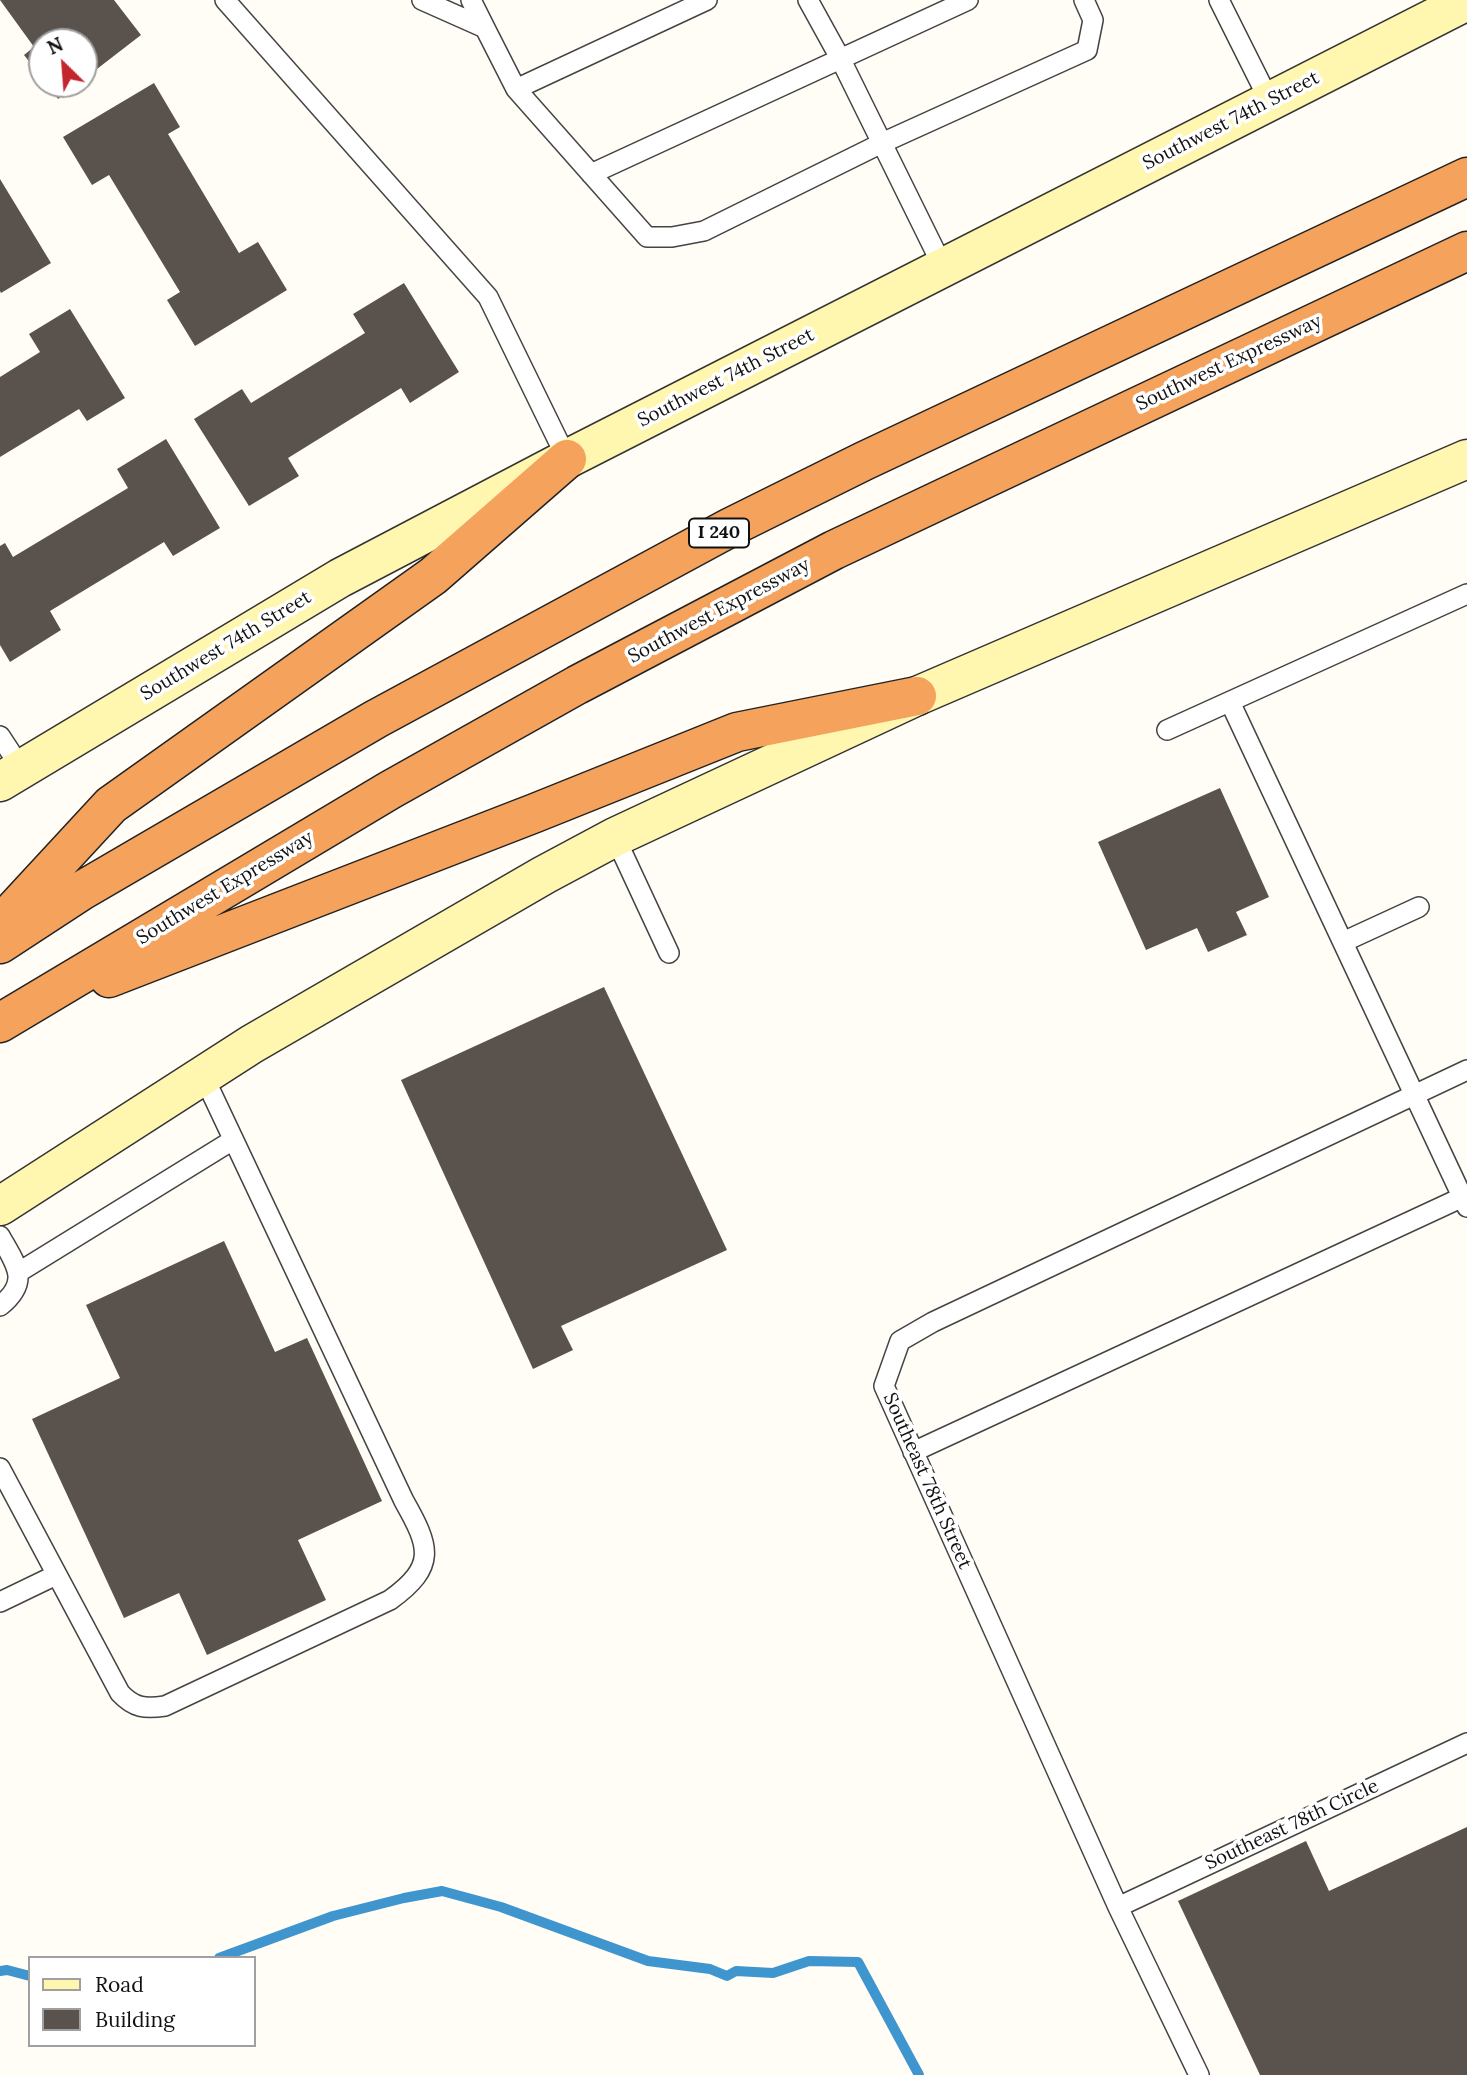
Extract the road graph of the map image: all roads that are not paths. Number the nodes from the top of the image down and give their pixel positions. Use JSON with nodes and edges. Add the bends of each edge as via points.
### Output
{"nodes":[{"id":1,"x":225,"y":0,"type":"edge"},
{"id":2,"x":422,"y":0,"type":"edge"},
{"id":3,"x":471,"y":0,"type":"edge"},
{"id":4,"x":707,"y":0,"type":"edge"},
{"id":5,"x":808,"y":0,"type":"edge"},
{"id":6,"x":968,"y":0,"type":"edge"},
{"id":7,"x":1084,"y":0,"type":"edge"},
{"id":8,"x":1219,"y":0,"type":"edge"},
{"id":9,"x":1467,"y":1,"type":"edge"},
{"id":10,"x":485,"y":28,"type":"junction"},
{"id":11,"x":840,"y":58,"type":"junction"},
{"id":12,"x":516,"y":89,"type":"junction"},
{"id":13,"x":1270,"y":102,"type":"junction"},
{"id":14,"x":882,"y":143,"type":"junction"},
{"id":15,"x":591,"y":174,"type":"junction"},
{"id":16,"x":1467,"y":177,"type":"edge"},
{"id":17,"x":1467,"y":251,"type":"edge"},
{"id":18,"x":943,"y":267,"type":"junction"},
{"id":19,"x":567,"y":459,"type":"junction"},
{"id":20,"x":1467,"y":459,"type":"edge"},
{"id":21,"x":1467,"y":594,"type":"edge"},
{"id":22,"x":917,"y":696,"type":"junction"},
{"id":23,"x":1230,"y":702,"type":"junction"},
{"id":24,"x":1167,"y":730,"type":"dead end"},
{"id":25,"x":0,"y":736,"type":"edge"},
{"id":26,"x":11,"y":775,"type":"edge"},
{"id":27,"x":615,"y":838,"type":"junction"},
{"id":28,"x":1419,"y":907,"type":"dead end"},
{"id":29,"x":0,"y":925,"type":"edge"},
{"id":30,"x":1343,"y":942,"type":"junction"},
{"id":31,"x":0,"y":944,"type":"edge"},
{"id":32,"x":669,"y":953,"type":"dead end"},
{"id":33,"x":6,"y":1019,"type":"edge"},
{"id":34,"x":1467,"y":1070,"type":"edge"},
{"id":35,"x":203,"y":1075,"type":"junction"},
{"id":36,"x":1415,"y":1095,"type":"junction"},
{"id":37,"x":233,"y":1140,"type":"junction"},
{"id":38,"x":1465,"y":1200,"type":"edge"},
{"id":39,"x":0,"y":1206,"type":"edge"},
{"id":40,"x":0,"y":1236,"type":"edge"},
{"id":41,"x":19,"y":1272,"type":"junction"},
{"id":42,"x":0,"y":1306,"type":"edge"},
{"id":43,"x":914,"y":1452,"type":"junction"},
{"id":44,"x":0,"y":1468,"type":"edge"},
{"id":45,"x":56,"y":1575,"type":"junction"},
{"id":46,"x":0,"y":1601,"type":"edge"},
{"id":47,"x":1467,"y":1743,"type":"edge"},
{"id":48,"x":1118,"y":1907,"type":"junction"},
{"id":49,"x":1199,"y":2075,"type":"edge"}],
"edges":[{"from":1,"to":19,"type":"lane","via":[[488,297]]},
{"from":2,"to":10,"type":"lane"},
{"from":3,"to":10,"type":"lane"},
{"from":4,"to":12,"type":"lane"},
{"from":5,"to":11,"type":"lane"},
{"from":6,"to":11,"type":"lane"},
{"from":7,"to":14,"type":"lane","via":[[1093,20],[1087,50]]},
{"from":8,"to":13,"type":"lane"},
{"from":9,"to":13,"type":"main road","name":"Southwest 74th Street"},
{"from":10,"to":12,"type":"lane"},
{"from":11,"to":14,"type":"lane"},
{"from":11,"to":15,"type":"lane"},
{"from":12,"to":15,"type":"lane"},
{"from":13,"to":18,"type":"main road","name":"Southwest 74th Street"},
{"from":14,"to":15,"type":"lane","via":[[704,231],[672,237],[647,237]]},
{"from":14,"to":18,"type":"lane"},
{"from":16,"to":31,"type":"highway","number":"I 240","via":[[731,527],[376,719],[93,884]]},
{"from":17,"to":33,"type":"highway","name":"Southwest Expressway","via":[[834,550],[577,685],[390,790]]},
{"from":18,"to":19,"type":"main road","name":"Southwest 74th Street"},
{"from":19,"to":26,"type":"main road","name":"Southwest 74th Street","via":[[340,578]]},
{"from":19,"to":29,"type":"highway","via":[[433,576],[111,805]]},
{"from":20,"to":22,"type":"main road"},
{"from":21,"to":23,"type":"lane"},
{"from":22,"to":27,"type":"main road"},
{"from":22,"to":33,"type":"highway","via":[[737,732]]},
{"from":23,"to":24,"type":"lane"},
{"from":23,"to":30,"type":"lane"},
{"from":25,"to":26,"type":"lane"},
{"from":27,"to":32,"type":"lane"},
{"from":27,"to":35,"type":"main road"},
{"from":28,"to":30,"type":"lane"},
{"from":30,"to":36,"type":"lane"},
{"from":34,"to":36,"type":"lane","name":"Southeast 78th Street"},
{"from":35,"to":37,"type":"lane"},
{"from":35,"to":39,"type":"main road"},
{"from":36,"to":38,"type":"lane"},
{"from":36,"to":43,"type":"lane","name":"Southeast 78th Street","via":[[933,1321],[900,1341],[884,1386]]},
{"from":37,"to":41,"type":"lane"},
{"from":37,"to":45,"type":"lane","via":[[421,1531],[426,1553],[419,1573],[390,1600],[165,1706],[146,1709],[131,1704],[120,1693]]},
{"from":38,"to":43,"type":"lane"},
{"from":40,"to":41,"type":"lane"},
{"from":41,"to":42,"type":"lane","via":[[18,1285]]},
{"from":43,"to":48,"type":"lane","name":"Southeast 78th Street"},
{"from":44,"to":45,"type":"lane"},
{"from":45,"to":46,"type":"lane"},
{"from":47,"to":48,"type":"lane","name":"Southeast 78th Circle"},
{"from":48,"to":49,"type":"lane","name":"Southeast 78th Street"}]}
